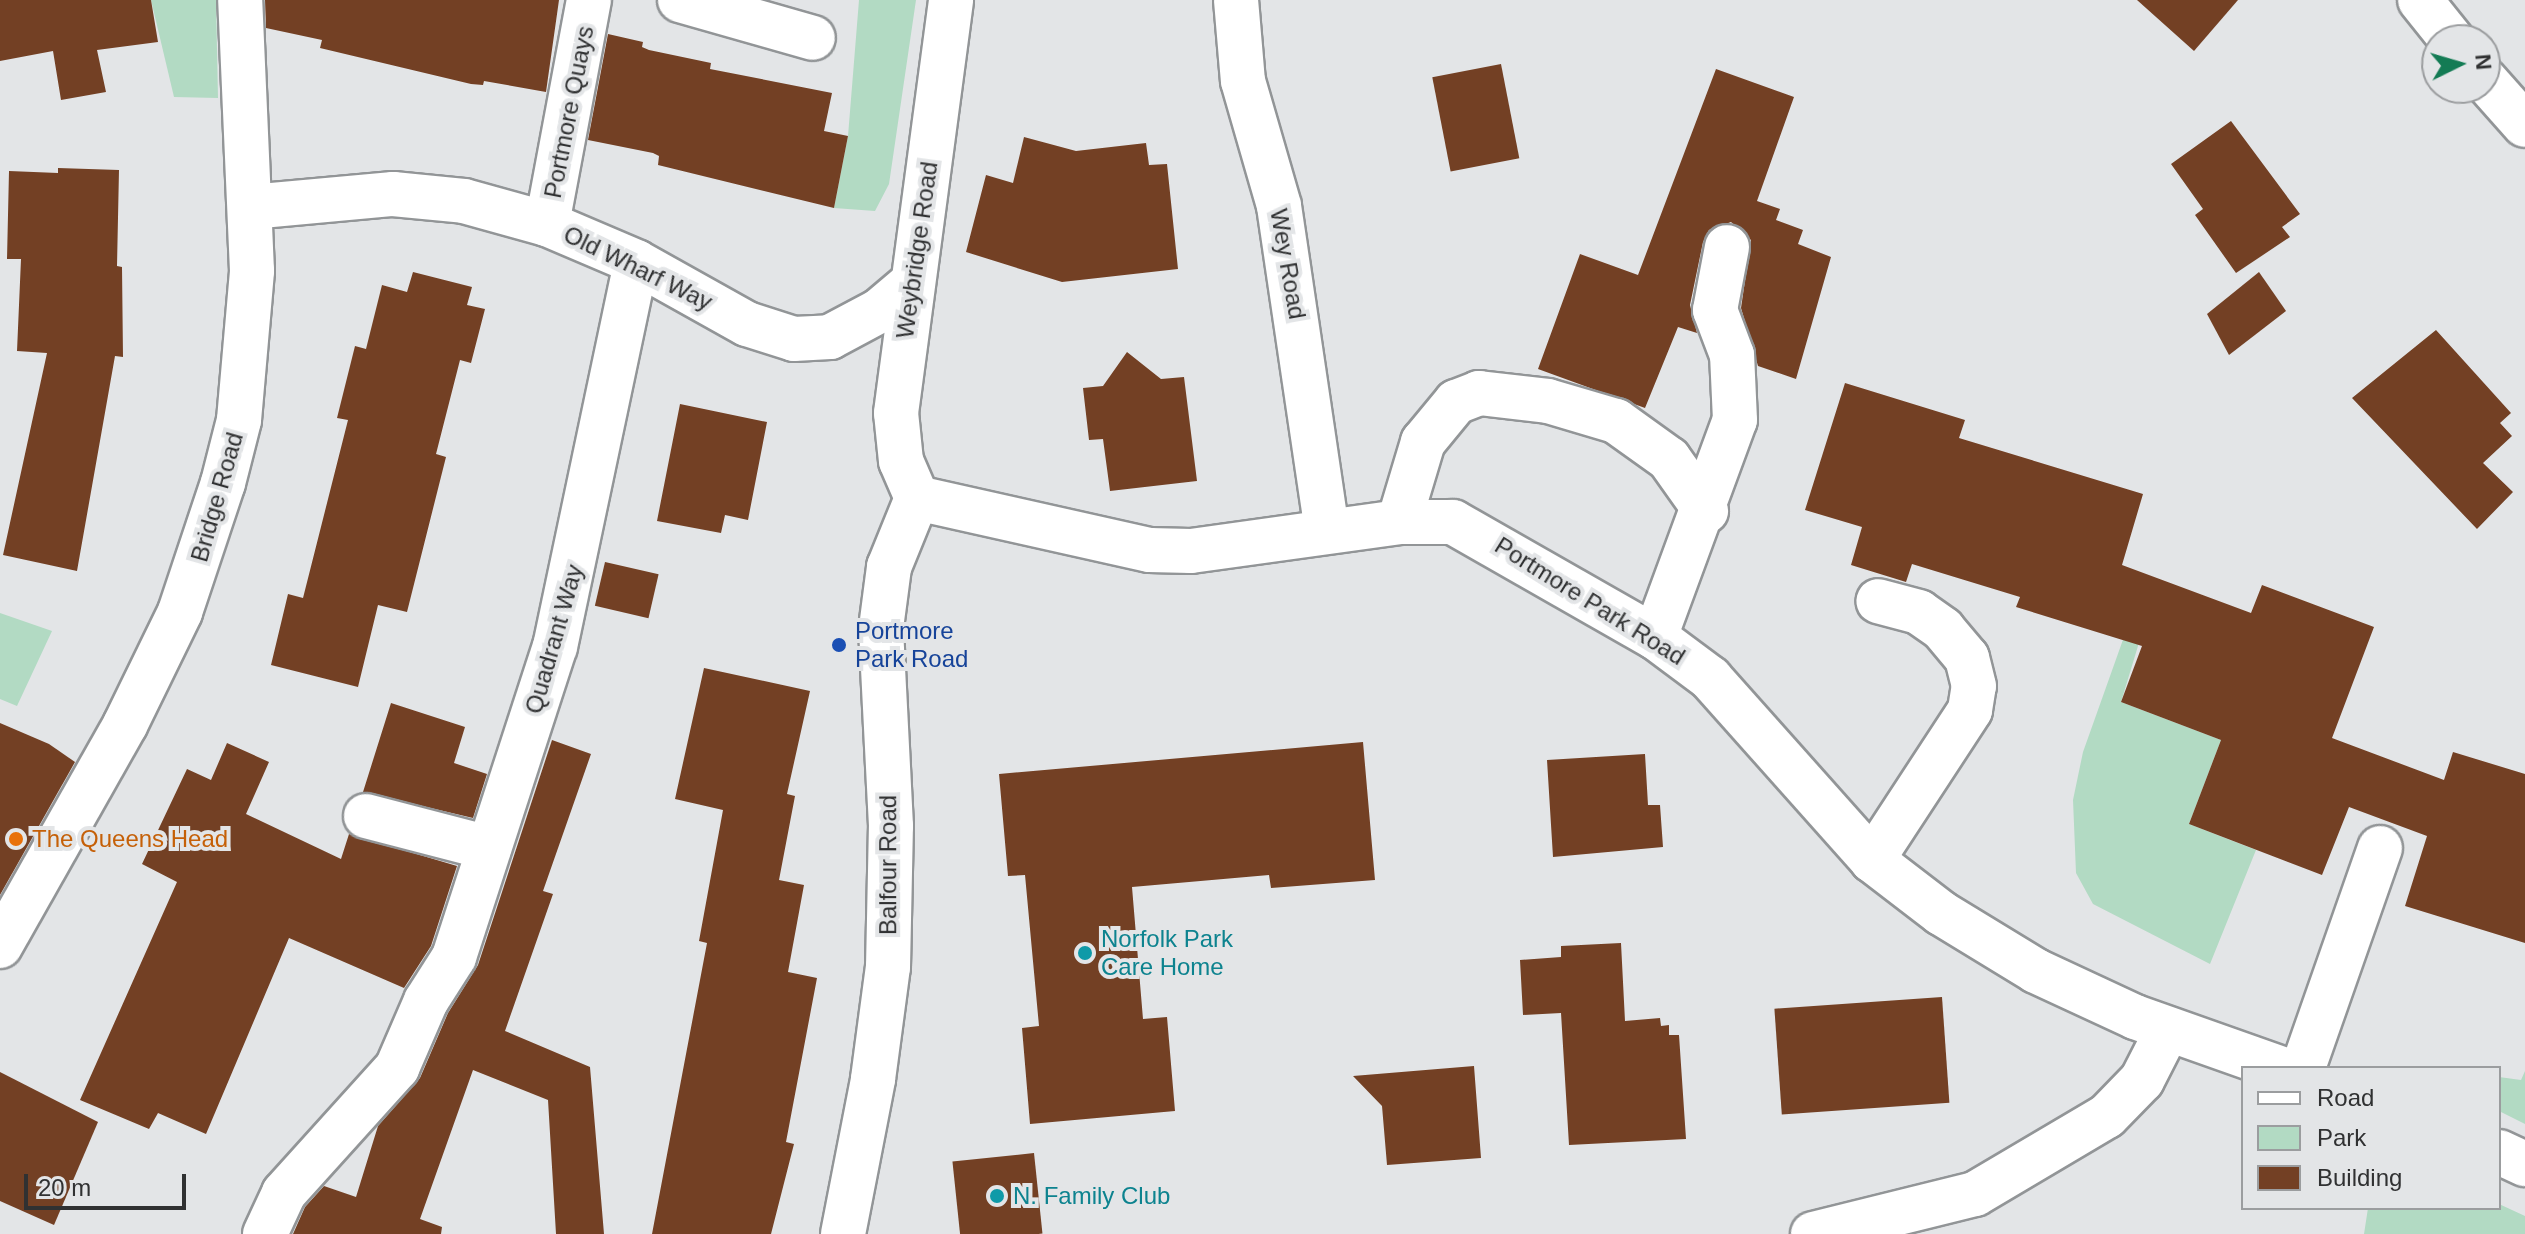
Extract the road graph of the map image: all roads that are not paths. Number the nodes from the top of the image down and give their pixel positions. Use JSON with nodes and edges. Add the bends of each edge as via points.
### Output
{"nodes":[{"id":1,"x":240,"y":0,"type":"edge"},
{"id":2,"x":589,"y":0,"type":"edge"},
{"id":3,"x":680,"y":0,"type":"edge"},
{"id":4,"x":951,"y":0,"type":"edge"},
{"id":5,"x":1236,"y":0,"type":"edge"},
{"id":6,"x":2420,"y":0,"type":"edge"},
{"id":7,"x":2439,"y":24,"type":"edge"},
{"id":8,"x":813,"y":38,"type":"dead end"},
{"id":9,"x":2501,"y":98,"type":"edge"},
{"id":10,"x":2525,"y":125,"type":"edge"},
{"id":11,"x":250,"y":207,"type":"junction"},
{"id":12,"x":547,"y":224,"type":"junction"},
{"id":13,"x":1727,"y":247,"type":"dead end"},
{"id":14,"x":636,"y":262,"type":"junction"},
{"id":15,"x":912,"y":283,"type":"junction"},
{"id":16,"x":917,"y":498,"type":"junction"},
{"id":17,"x":1706,"y":511,"type":"junction"},
{"id":18,"x":1399,"y":522,"type":"junction"},
{"id":19,"x":1327,"y":530,"type":"junction"},
{"id":20,"x":1878,"y":601,"type":"dead end"},
{"id":21,"x":1655,"y":637,"type":"junction"},
{"id":22,"x":366,"y":816,"type":"dead end"},
{"id":23,"x":489,"y":848,"type":"junction"},
{"id":24,"x":2380,"y":848,"type":"dead end"},
{"id":25,"x":1872,"y":860,"type":"junction"},
{"id":26,"x":0,"y":946,"type":"edge"},
{"id":27,"x":2168,"y":1029,"type":"junction"},
{"id":28,"x":2273,"y":1066,"type":"edge"},
{"id":29,"x":2304,"y":1066,"type":"edge"},
{"id":30,"x":2501,"y":1153,"type":"edge"},
{"id":31,"x":2525,"y":1164,"type":"edge"},
{"id":32,"x":265,"y":1234,"type":"edge"},
{"id":33,"x":843,"y":1234,"type":"edge"},
{"id":34,"x":1813,"y":1234,"type":"edge"}],
"edges":[{"from":1,"to":11,"type":"street","name":"Bridge Road"},
{"from":2,"to":12,"type":"street","name":"Portmore Quays"},
{"from":3,"to":8,"type":"street"},
{"from":4,"to":15,"type":"street","name":"Weybridge Road"},
{"from":5,"to":19,"type":"street","name":"Wey Road","via":[[1243,81],[1279,206]]},
{"from":6,"to":7,"type":"street"},
{"from":9,"to":10,"type":"street"},
{"from":11,"to":12,"type":"street","name":"Old Wharf Way","via":[[348,196],[427,196]]},
{"from":11,"to":26,"type":"street","name":"Bridge Road","via":[[249,328],[239,420],[201,556],[125,725]]},
{"from":12,"to":14,"type":"street","name":"Old Wharf Way"},
{"from":13,"to":17,"type":"street","via":[[1715,310],[1732,355],[1735,420]]},
{"from":14,"to":15,"type":"street","name":"Old Wharf Way","via":[[747,324],[794,339],[830,337],[879,311]]},
{"from":14,"to":23,"type":"street","name":"Quadrant Way","via":[[565,606]]},
{"from":15,"to":16,"type":"street","name":"Weybridge Road","via":[[896,413],[901,461]]},
{"from":16,"to":19,"type":"street","name":"Portmore Park Road","via":[[1149,550],[1223,548]]},
{"from":16,"to":33,"type":"street","name":"Balfour Road","via":[[889,567],[881,628],[891,826],[888,967]]},
{"from":17,"to":18,"type":"street","via":[[1669,459],[1616,421],[1535,398],[1479,393],[1456,402],[1423,442]]},
{"from":17,"to":21,"type":"street"},
{"from":18,"to":19,"type":"street","name":"Portmore Park Road"},
{"from":18,"to":21,"type":"street","name":"Portmore Park Road","via":[[1453,522],[1481,534]]},
{"from":20,"to":25,"type":"street","via":[[1919,612],[1943,629],[1967,658],[1974,686],[1970,710]]},
{"from":21,"to":25,"type":"street","name":"Portmore Park Road","via":[[1710,678]]},
{"from":22,"to":23,"type":"street"},
{"from":23,"to":32,"type":"street","name":"Quadrant Way","via":[[454,957],[426,1001],[397,1068],[284,1193]]},
{"from":24,"to":29,"type":"street"},
{"from":25,"to":27,"type":"street","name":"Portmore Park Road","via":[[1941,913],[2036,971]]},
{"from":27,"to":28,"type":"street","name":"Portmore Park Road"},
{"from":27,"to":34,"type":"street","via":[[2142,1080],[2107,1116],[1975,1194]]},
{"from":30,"to":31,"type":"street"}]}
